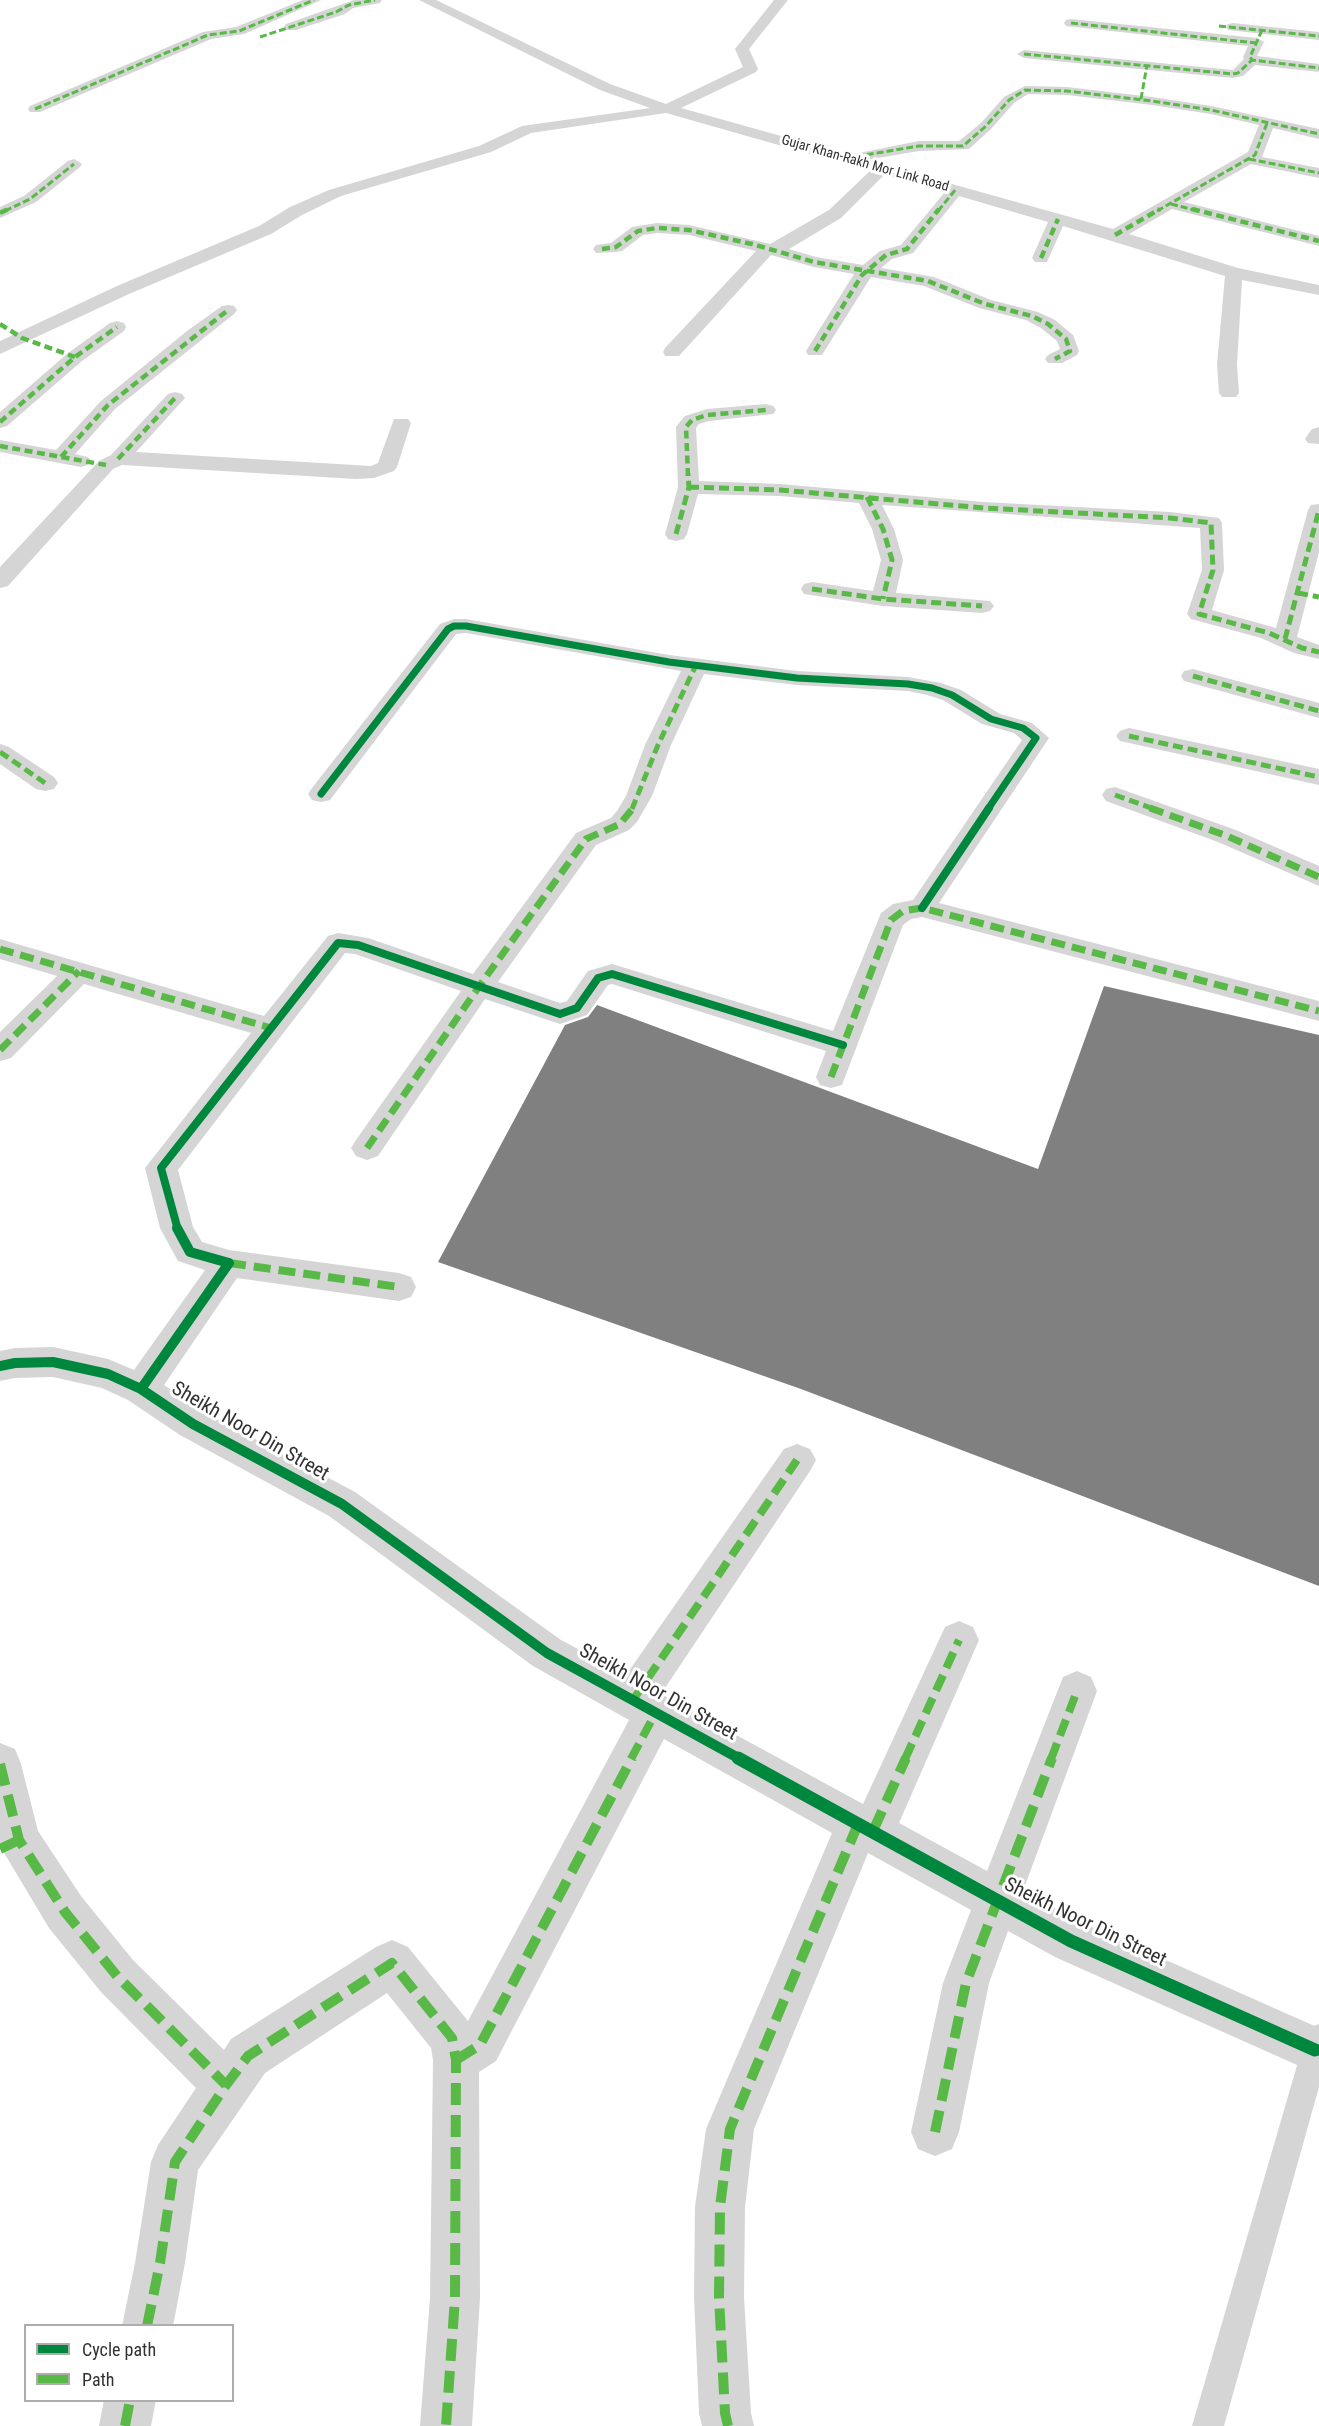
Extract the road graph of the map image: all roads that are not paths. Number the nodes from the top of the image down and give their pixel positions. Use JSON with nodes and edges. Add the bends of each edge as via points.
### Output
{"nodes":[{"id":1,"x":314,"y":0,"type":"edge"},
{"id":2,"x":375,"y":0,"type":"edge"},
{"id":3,"x":426,"y":0,"type":"edge"},
{"id":4,"x":350,"y":2,"type":"edge"},
{"id":5,"x":772,"y":4,"type":"edge"},
{"id":6,"x":1071,"y":23,"type":"dead end"},
{"id":7,"x":1219,"y":26,"type":"dead end"},
{"id":8,"x":1259,"y":36,"type":"junction"},
{"id":9,"x":1319,"y":36,"type":"edge"},
{"id":10,"x":260,"y":37,"type":"dead end"},
{"id":11,"x":1024,"y":54,"type":"dead end"},
{"id":12,"x":1252,"y":60,"type":"junction"},
{"id":13,"x":1147,"y":65,"type":"junction"},
{"id":14,"x":1319,"y":68,"type":"edge"},
{"id":15,"x":1141,"y":99,"type":"junction"},
{"id":16,"x":35,"y":109,"type":"dead end"},
{"id":17,"x":669,"y":109,"type":"junction"},
{"id":18,"x":1267,"y":123,"type":"junction"},
{"id":19,"x":1319,"y":134,"type":"edge"},
{"id":20,"x":847,"y":158,"type":"junction"},
{"id":21,"x":1249,"y":159,"type":"junction"},
{"id":22,"x":74,"y":164,"type":"dead end"},
{"id":23,"x":882,"y":168,"type":"junction"},
{"id":24,"x":1319,"y":172,"type":"edge"},
{"id":25,"x":956,"y":189,"type":"junction"},
{"id":26,"x":1171,"y":204,"type":"junction"},
{"id":27,"x":0,"y":213,"type":"edge"},
{"id":28,"x":1058,"y":219,"type":"junction"},
{"id":29,"x":1115,"y":235,"type":"junction"},
{"id":30,"x":1319,"y":241,"type":"edge"},
{"id":31,"x":602,"y":249,"type":"dead end"},
{"id":32,"x":771,"y":249,"type":"junction"},
{"id":33,"x":1041,"y":258,"type":"dead end"},
{"id":34,"x":867,"y":271,"type":"junction"},
{"id":35,"x":1307,"y":271,"type":"dead end"},
{"id":36,"x":1234,"y":273,"type":"junction"},
{"id":37,"x":1295,"y":285,"type":"junction"},
{"id":38,"x":1319,"y":290,"type":"edge"},
{"id":39,"x":228,"y":310,"type":"dead end"},
{"id":40,"x":117,"y":327,"type":"dead end"},
{"id":41,"x":10,"y":330,"type":"edge"},
{"id":42,"x":0,"y":348,"type":"edge"},
{"id":43,"x":815,"y":351,"type":"dead end"},
{"id":44,"x":672,"y":352,"type":"dead end"},
{"id":45,"x":75,"y":357,"type":"junction"},
{"id":46,"x":1055,"y":358,"type":"dead end"},
{"id":47,"x":1229,"y":393,"type":"dead end"},
{"id":48,"x":175,"y":398,"type":"dead end"},
{"id":49,"x":766,"y":410,"type":"dead end"},
{"id":50,"x":0,"y":422,"type":"edge"},
{"id":51,"x":401,"y":423,"type":"dead end"},
{"id":52,"x":0,"y":446,"type":"edge"},
{"id":53,"x":61,"y":457,"type":"junction"},
{"id":54,"x":112,"y":462,"type":"junction"},
{"id":55,"x":689,"y":487,"type":"junction"},
{"id":56,"x":867,"y":497,"type":"junction"},
{"id":57,"x":1319,"y":510,"type":"edge"},
{"id":58,"x":676,"y":534,"type":"dead end"},
{"id":59,"x":0,"y":581,"type":"edge"},
{"id":60,"x":812,"y":589,"type":"dead end"},
{"id":61,"x":1308,"y":595,"type":"edge"},
{"id":62,"x":883,"y":599,"type":"junction"},
{"id":63,"x":982,"y":606,"type":"dead end"},
{"id":64,"x":1285,"y":639,"type":"junction"},
{"id":65,"x":1319,"y":652,"type":"edge"},
{"id":66,"x":696,"y":665,"type":"junction"},
{"id":67,"x":1193,"y":676,"type":"dead end"},
{"id":68,"x":1319,"y":711,"type":"edge"},
{"id":69,"x":1129,"y":736,"type":"dead end"},
{"id":70,"x":0,"y":752,"type":"edge"},
{"id":71,"x":1319,"y":777,"type":"edge"},
{"id":72,"x":45,"y":783,"type":"dead end"},
{"id":73,"x":321,"y":794,"type":"dead end"},
{"id":74,"x":1114,"y":795,"type":"dead end"},
{"id":75,"x":1319,"y":878,"type":"edge"},
{"id":76,"x":922,"y":908,"type":"junction"},
{"id":77,"x":0,"y":948,"type":"edge"},
{"id":78,"x":79,"y":970,"type":"junction"},
{"id":79,"x":480,"y":986,"type":"junction"},
{"id":80,"x":1319,"y":1011,"type":"edge"},
{"id":81,"x":271,"y":1028,"type":"junction"},
{"id":82,"x":843,"y":1045,"type":"junction"},
{"id":83,"x":0,"y":1050,"type":"edge"},
{"id":84,"x":831,"y":1077,"type":"dead end"},
{"id":85,"x":367,"y":1148,"type":"dead end"},
{"id":86,"x":229,"y":1263,"type":"junction"},
{"id":87,"x":399,"y":1287,"type":"dead end"},
{"id":88,"x":0,"y":1366,"type":"edge"},
{"id":89,"x":141,"y":1389,"type":"junction"},
{"id":90,"x":797,"y":1460,"type":"dead end"},
{"id":91,"x":959,"y":1640,"type":"dead end"},
{"id":92,"x":1077,"y":1691,"type":"dead end"},
{"id":93,"x":644,"y":1706,"type":"junction"},
{"id":94,"x":0,"y":1764,"type":"edge"},
{"id":95,"x":866,"y":1828,"type":"junction"},
{"id":96,"x":10,"y":1844,"type":"edge"},
{"id":97,"x":998,"y":1900,"type":"junction"},
{"id":98,"x":1317,"y":2044,"type":"edge"},
{"id":99,"x":456,"y":2060,"type":"junction"},
{"id":100,"x":226,"y":2085,"type":"junction"},
{"id":101,"x":935,"y":2132,"type":"dead end"},
{"id":102,"x":147,"y":2324,"type":"edge"},
{"id":103,"x":130,"y":2402,"type":"edge"},
{"id":104,"x":125,"y":2426,"type":"edge"},
{"id":105,"x":446,"y":2426,"type":"edge"},
{"id":106,"x":728,"y":2426,"type":"edge"},
{"id":107,"x":1208,"y":2426,"type":"edge"}],
"edges":[{"from":1,"to":16,"type":"street","via":[[238,31],[208,35]]},
{"from":2,"to":4,"type":"street"},
{"from":3,"to":17,"type":"street","name":"Gujar Khan-Rakh Mor Link Road","via":[[605,87]]},
{"from":4,"to":10,"type":"street","via":[[336,12]]},
{"from":5,"to":17,"type":"street","via":[[742,49],[751,69]]},
{"from":6,"to":8,"type":"street"},
{"from":7,"to":8,"type":"street"},
{"from":8,"to":9,"type":"street"},
{"from":8,"to":12,"type":"street"},
{"from":11,"to":13,"type":"street"},
{"from":12,"to":13,"type":"street","via":[[1233,74]]},
{"from":12,"to":14,"type":"street"},
{"from":13,"to":15,"type":"street"},
{"from":15,"to":18,"type":"street"},
{"from":15,"to":20,"type":"street","via":[[1025,90],[1009,100],[963,146],[919,146]]},
{"from":17,"to":20,"type":"street","name":"Gujar Khan-Rakh Mor Link Road"},
{"from":17,"to":41,"type":"street","via":[[527,129],[485,149],[335,193],[265,230],[123,290]]},
{"from":18,"to":19,"type":"street"},
{"from":18,"to":21,"type":"street","via":[[1258,150]]},
{"from":20,"to":23,"type":"street","name":"Gujar Khan-Rakh Mor Link Road"},
{"from":21,"to":24,"type":"street"},
{"from":21,"to":26,"type":"street"},
{"from":22,"to":27,"type":"street","via":[[30,199]]},
{"from":23,"to":25,"type":"street","name":"Gujar Khan-Rakh Mor Link Road"},
{"from":23,"to":32,"type":"street","via":[[835,214]]},
{"from":25,"to":28,"type":"street","name":"Gujar Khan-Rakh Mor Link Road"},
{"from":25,"to":34,"type":"street","via":[[907,249],[886,255]]},
{"from":26,"to":29,"type":"street"},
{"from":26,"to":30,"type":"street"},
{"from":28,"to":29,"type":"street","name":"Gujar Khan-Rakh Mor Link Road"},
{"from":28,"to":33,"type":"street"},
{"from":29,"to":36,"type":"street","name":"Gujar Khan-Rakh Mor Link Road"},
{"from":31,"to":32,"type":"street","via":[[616,247],[638,231],[657,228],[689,230]]},
{"from":32,"to":34,"type":"street","via":[[805,260]]},
{"from":32,"to":44,"type":"street"},
{"from":34,"to":43,"type":"street"},
{"from":34,"to":46,"type":"street","via":[[936,283],[985,304],[1032,316],[1066,339],[1070,351]]},
{"from":35,"to":37,"type":"street"},
{"from":36,"to":37,"type":"street","name":"Gujar Khan-Rakh Mor Link Road"},
{"from":36,"to":47,"type":"street","via":[[1227,365]]},
{"from":37,"to":38,"type":"street","name":"Gujar Khan-Rakh Mor Link Road"},
{"from":39,"to":53,"type":"street","via":[[108,405]]},
{"from":40,"to":45,"type":"street"},
{"from":41,"to":42,"type":"street"},
{"from":41,"to":45,"type":"street"},
{"from":45,"to":50,"type":"street"},
{"from":48,"to":54,"type":"street"},
{"from":49,"to":55,"type":"street","via":[[707,414],[692,420],[686,427]]},
{"from":51,"to":54,"type":"street","via":[[387,467],[374,472],[138,458]]},
{"from":52,"to":53,"type":"street"},
{"from":53,"to":54,"type":"street"},
{"from":54,"to":59,"type":"street"},
{"from":55,"to":56,"type":"street"},
{"from":55,"to":58,"type":"street"},
{"from":56,"to":62,"type":"street","via":[[883,529],[892,560]]},
{"from":56,"to":64,"type":"street","via":[[1211,523],[1213,570],[1199,614]]},
{"from":57,"to":61,"type":"street"},
{"from":60,"to":62,"type":"street"},
{"from":61,"to":64,"type":"street"},
{"from":62,"to":63,"type":"street"},
{"from":64,"to":65,"type":"street"},
{"from":66,"to":73,"type":"street","via":[[454,626]]},
{"from":66,"to":76,"type":"street","via":[[943,690],[991,719],[1023,728],[1036,738]]},
{"from":66,"to":79,"type":"street","via":[[628,816],[620,824],[586,839]]},
{"from":67,"to":68,"type":"street"},
{"from":69,"to":71,"type":"street"},
{"from":70,"to":72,"type":"street"},
{"from":74,"to":75,"type":"street","via":[[1227,836]]},
{"from":76,"to":80,"type":"street"},
{"from":76,"to":82,"type":"street","via":[[903,910],[891,921]]},
{"from":77,"to":78,"type":"street"},
{"from":78,"to":81,"type":"street"},
{"from":78,"to":83,"type":"street"},
{"from":79,"to":81,"type":"street","via":[[358,945],[338,943]]},
{"from":79,"to":82,"type":"street","via":[[560,1014],[577,1008],[598,978],[612,974]]},
{"from":79,"to":85,"type":"street"},
{"from":81,"to":86,"type":"street","via":[[161,1168],[177,1228],[190,1252]]},
{"from":82,"to":84,"type":"street"},
{"from":86,"to":87,"type":"street"},
{"from":86,"to":89,"type":"street"},
{"from":88,"to":89,"type":"street","name":"Sheikh Noor Din Street","via":[[53,1362],[108,1374]]},
{"from":89,"to":93,"type":"street","name":"Sheikh Noor Din Street","via":[[194,1425],[342,1504],[547,1653]]},
{"from":90,"to":93,"type":"street"},
{"from":91,"to":95,"type":"street"},
{"from":92,"to":97,"type":"street"},
{"from":93,"to":95,"type":"street","name":"Sheikh Noor Din Street"},
{"from":93,"to":99,"type":"street","via":[[480,2045]]},
{"from":94,"to":96,"type":"street"},
{"from":95,"to":97,"type":"street","name":"Sheikh Noor Din Street"},
{"from":95,"to":106,"type":"street","via":[[730,2129],[720,2207],[719,2286]]},
{"from":96,"to":100,"type":"street","via":[[117,1976]]},
{"from":97,"to":98,"type":"street","name":"Sheikh Noor Din Street","via":[[1071,1941]]},
{"from":97,"to":101,"type":"street","via":[[966,1983]]},
{"from":98,"to":107,"type":"lane"},
{"from":99,"to":100,"type":"street","via":[[452,2038],[392,1963],[248,2056]]},
{"from":99,"to":105,"type":"street","via":[[455,2298]]},
{"from":100,"to":102,"type":"street","via":[[175,2162]]},
{"from":103,"to":104,"type":"street"}]}
